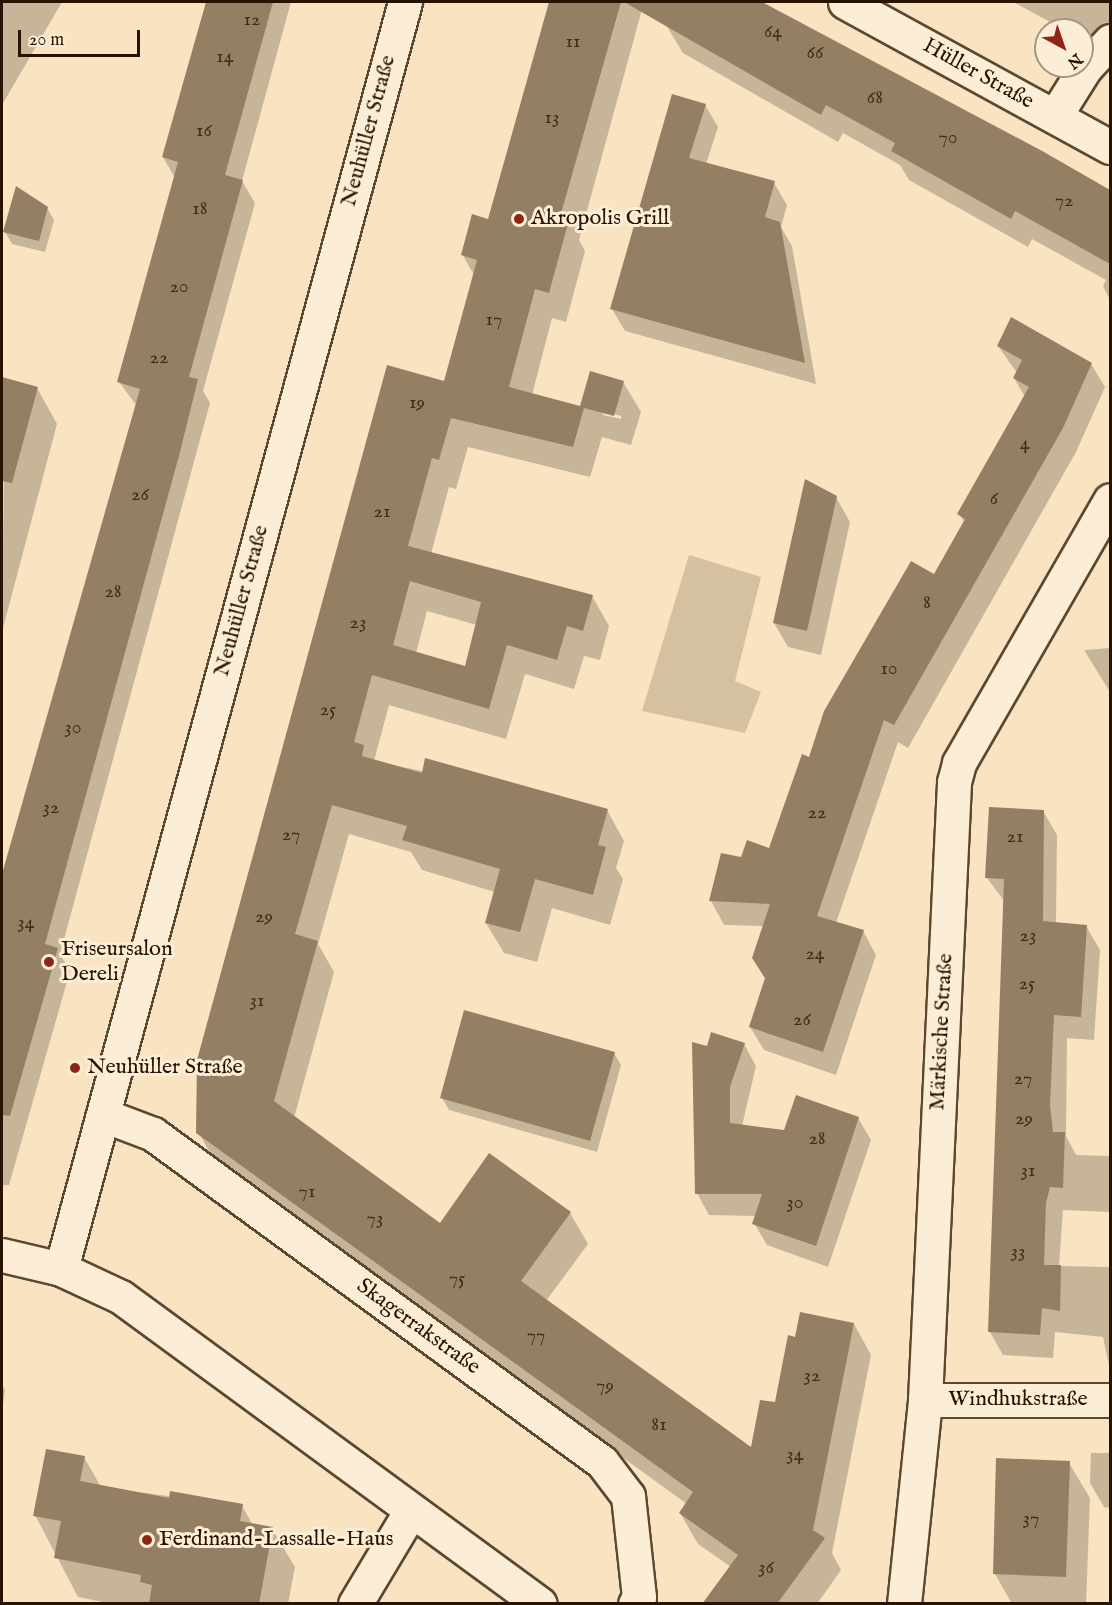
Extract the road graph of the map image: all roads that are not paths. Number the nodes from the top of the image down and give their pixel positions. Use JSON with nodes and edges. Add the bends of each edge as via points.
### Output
{"nodes":[{"id":1,"x":405,"y":2,"type":"edge"},
{"id":2,"x":844,"y":2,"type":"edge"},
{"id":3,"x":1110,"y":42,"type":"edge"},
{"id":4,"x":1055,"y":116,"type":"junction"},
{"id":5,"x":1110,"y":147,"type":"edge"},
{"id":6,"x":1110,"y":500,"type":"edge"},
{"id":7,"x":103,"y":1114,"type":"junction"},
{"id":8,"x":2,"y":1255,"type":"edge"},
{"id":9,"x":62,"y":1269,"type":"junction"},
{"id":10,"x":925,"y":1400,"type":"junction"},
{"id":11,"x":1110,"y":1400,"type":"edge"},
{"id":12,"x":410,"y":1512,"type":"junction"},
{"id":13,"x":355,"y":1604,"type":"edge"},
{"id":14,"x":540,"y":1604,"type":"edge"},
{"id":15,"x":635,"y":1604,"type":"edge"},
{"id":16,"x":904,"y":1604,"type":"edge"}],
"edges":[{"from":1,"to":7,"type":"street","name":"Neuhüller Straße"},
{"from":2,"to":4,"type":"street","name":"Hüller Straße"},
{"from":3,"to":4,"type":"street","via":[[1085,68]]},
{"from":4,"to":5,"type":"street","name":"Hüller Straße"},
{"from":6,"to":10,"type":"street","name":"Märkische Straße","via":[[959,764],[954,782]]},
{"from":7,"to":9,"type":"street","name":"Neuhüller Straße"},
{"from":7,"to":15,"type":"street","name":"Skagerrakstraße","via":[[153,1134],[602,1462],[628,1496],[639,1598]]},
{"from":8,"to":9,"type":"street"},
{"from":9,"to":12,"type":"street","via":[[121,1298]]},
{"from":10,"to":11,"type":"street","name":"Windhukstraße"},
{"from":10,"to":16,"type":"street","name":"Märkische Straße"},
{"from":12,"to":13,"type":"street"},
{"from":12,"to":14,"type":"street"}]}
